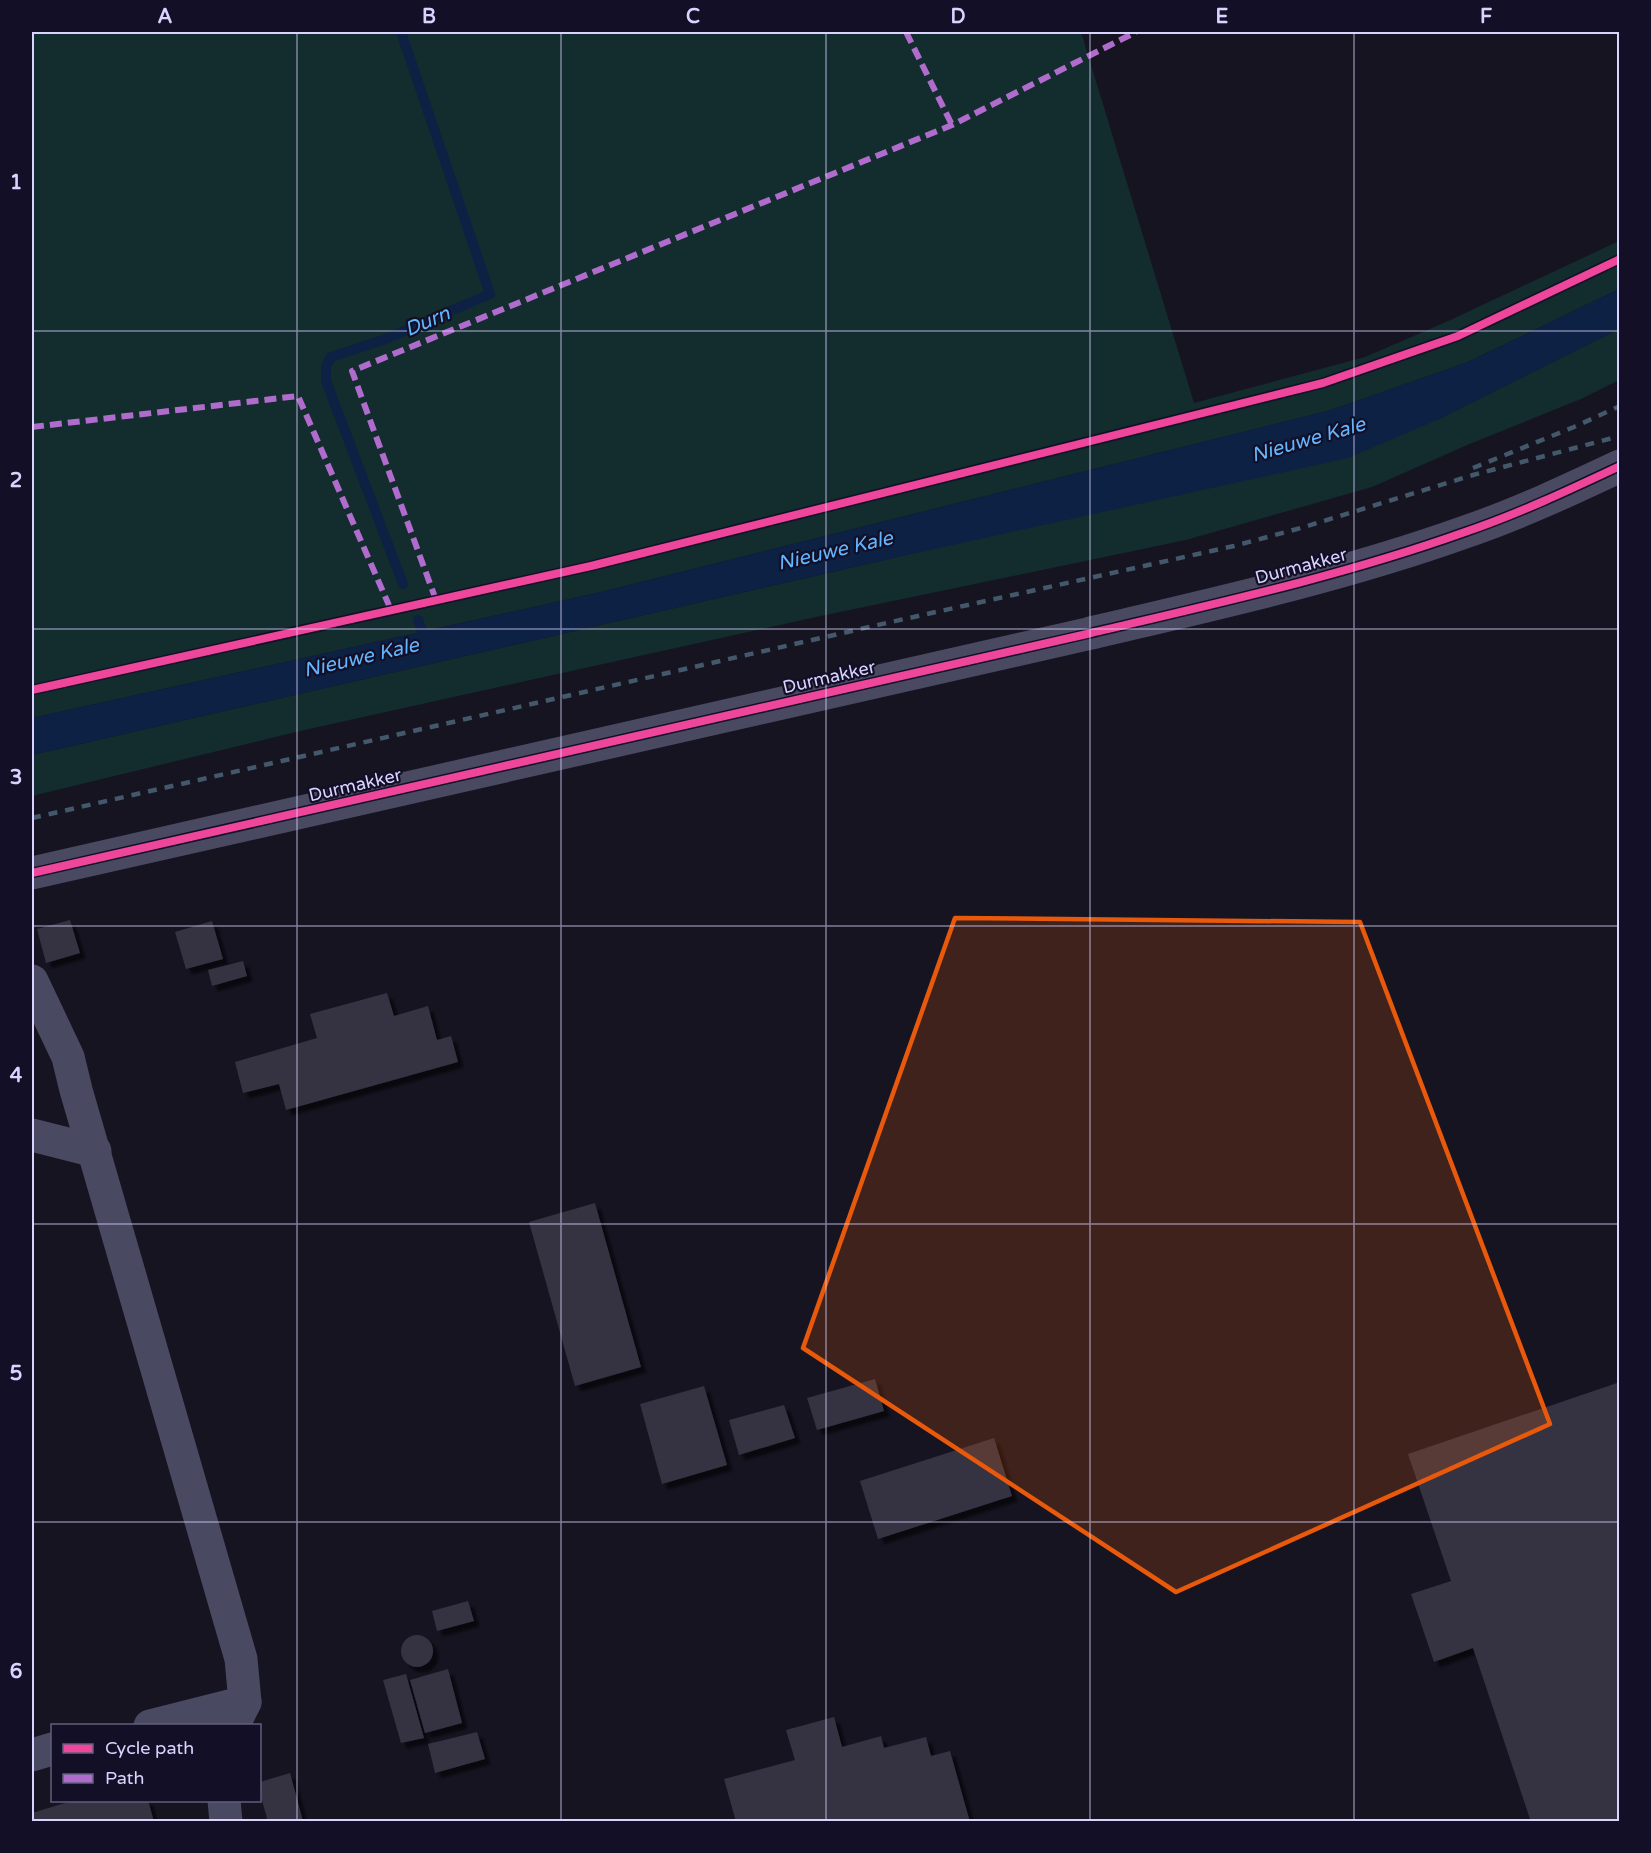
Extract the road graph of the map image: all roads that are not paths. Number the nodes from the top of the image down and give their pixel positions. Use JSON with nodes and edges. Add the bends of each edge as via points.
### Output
{"nodes":[{"id":1,"x":1620,"y":466,"type":"edge"},
{"id":2,"x":32,"y":873,"type":"edge"},
{"id":3,"x":32,"y":981,"type":"edge"},
{"id":4,"x":32,"y":1135,"type":"edge"},
{"id":5,"x":95,"y":1151,"type":"junction"},
{"id":6,"x":239,"y":1714,"type":"edge"},
{"id":7,"x":158,"y":1724,"type":"edge"},
{"id":8,"x":51,"y":1749,"type":"edge"},
{"id":9,"x":32,"y":1755,"type":"edge"},
{"id":10,"x":224,"y":1802,"type":"edge"},
{"id":11,"x":226,"y":1821,"type":"edge"}],
"edges":[{"from":1,"to":2,"type":"street","name":"Durmakker","via":[[1467,531],[1260,593]]},
{"from":3,"to":5,"type":"street","via":[[68,1057]]},
{"from":4,"to":5,"type":"street"},
{"from":5,"to":6,"type":"street","via":[[241,1659]]},
{"from":6,"to":7,"type":"street"},
{"from":8,"to":9,"type":"street"},
{"from":10,"to":11,"type":"street"}]}
